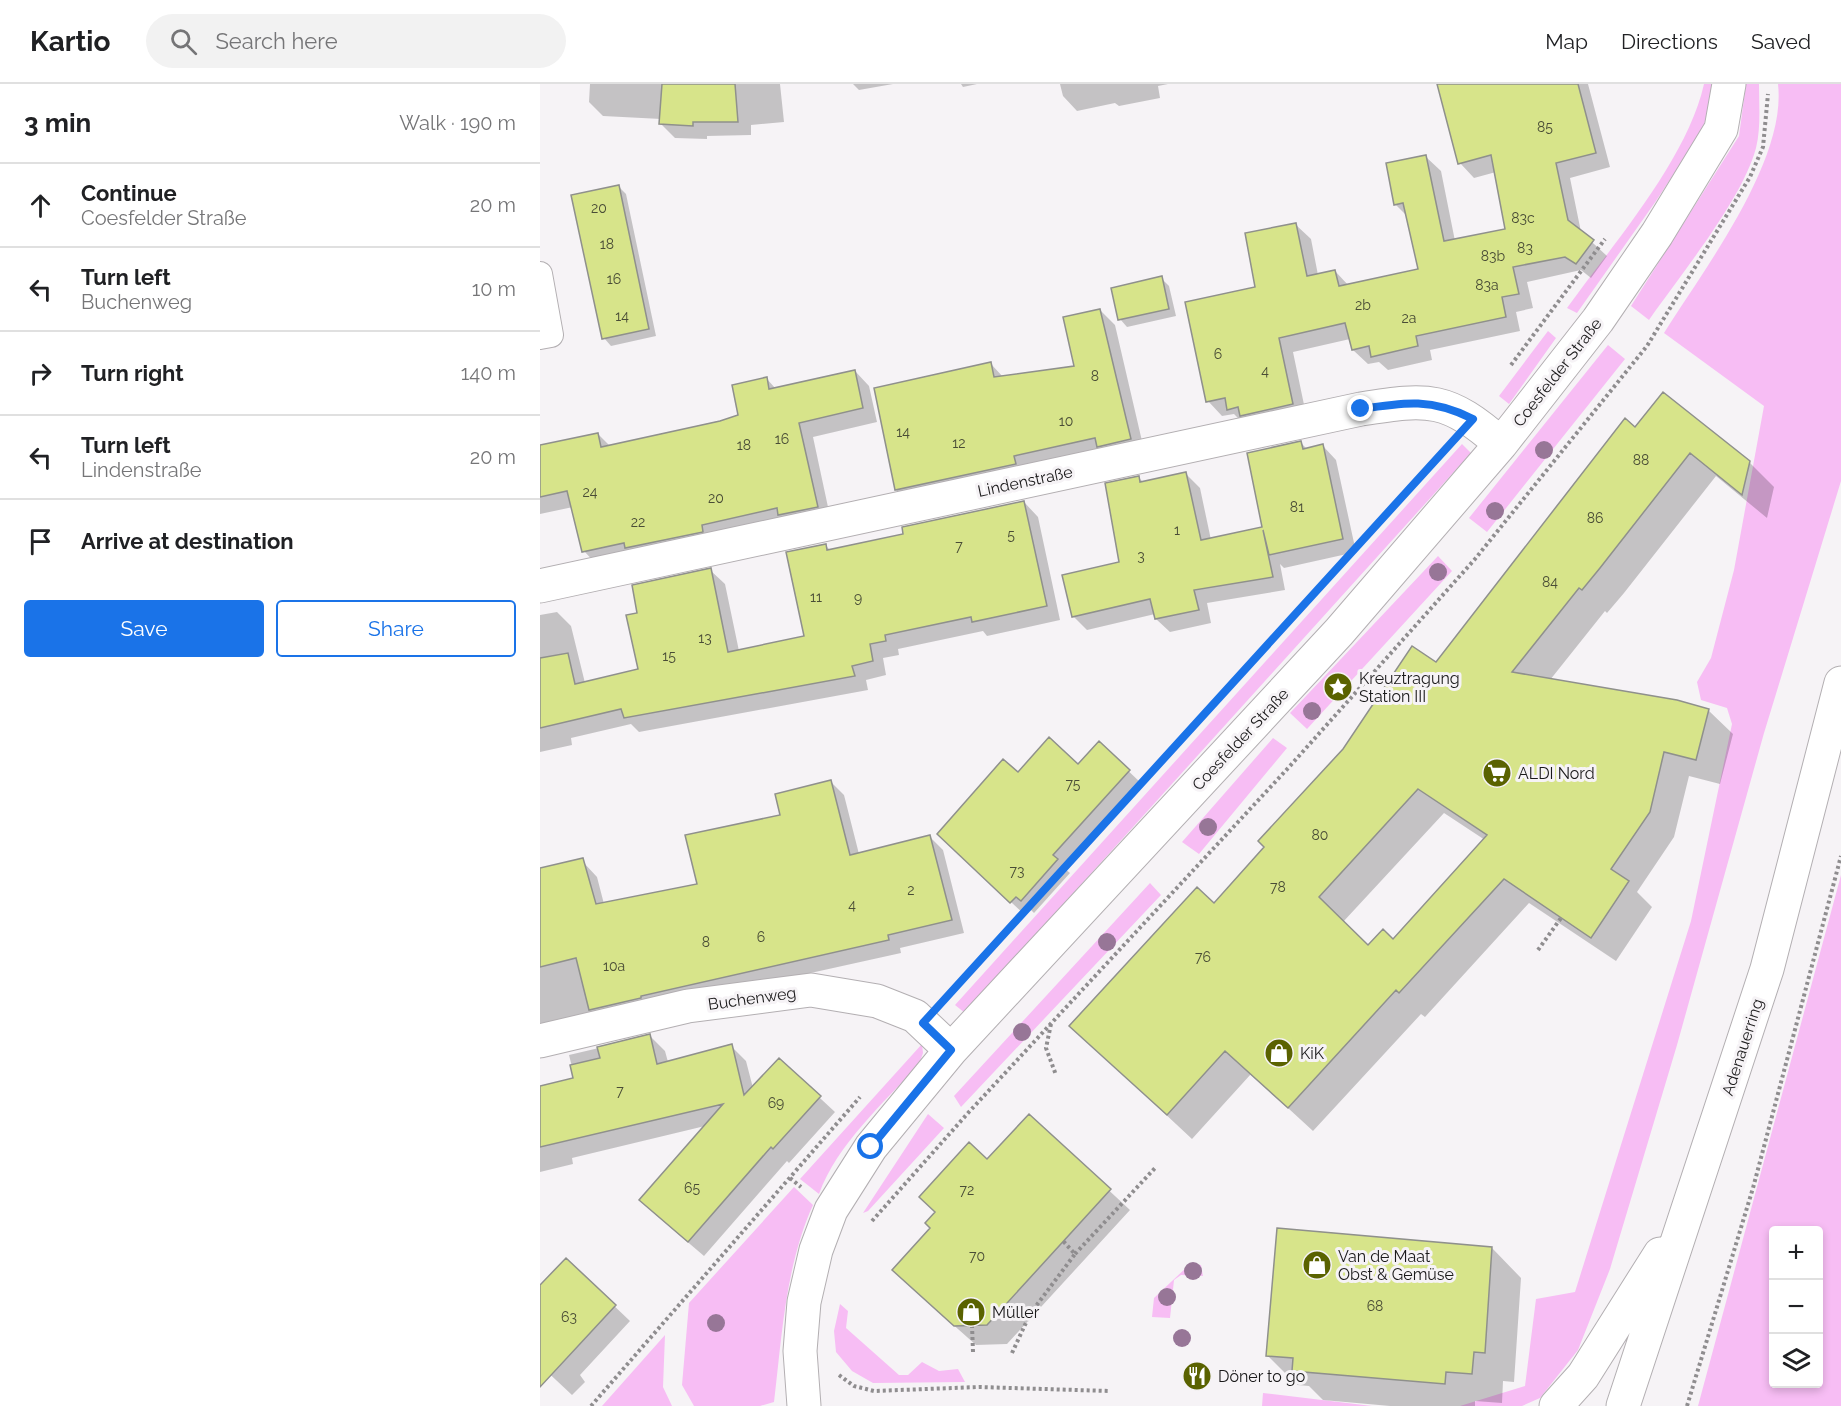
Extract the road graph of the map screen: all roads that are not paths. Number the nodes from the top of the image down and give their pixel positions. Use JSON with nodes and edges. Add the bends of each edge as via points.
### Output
{"nodes":[{"id":1,"x":1729,"y":84,"type":"edge"},
{"id":2,"x":540,"y":274,"type":"edge"},
{"id":3,"x":540,"y":338,"type":"edge"},
{"id":4,"x":1501,"y":444,"type":"junction"},
{"id":5,"x":540,"y":586,"type":"edge"},
{"id":6,"x":1841,"y":683,"type":"edge"},
{"id":7,"x":540,"y":1041,"type":"edge"},
{"id":8,"x":951,"y":1050,"type":"junction"},
{"id":9,"x":1688,"y":1210,"type":"junction"},
{"id":10,"x":804,"y":1406,"type":"edge"},
{"id":11,"x":1556,"y":1406,"type":"edge"},
{"id":12,"x":1623,"y":1406,"type":"edge"}],
"edges":[{"from":1,"to":4,"type":"street","name":"Coesfelder Straße","via":[[1721,129],[1657,234],[1598,320]]},
{"from":2,"to":3,"type":"lane","via":[[551,335]]},
{"from":4,"to":5,"type":"street","name":"Lindenstraße","via":[[1473,419],[1449,407],[1411,401]]},
{"from":4,"to":8,"type":"street","name":"Coesfelder Straße","via":[[1339,632]]},
{"from":6,"to":9,"type":"street","name":"Adenauerring","via":[[1767,969]]},
{"from":7,"to":8,"type":"street","name":"Buchenweg","via":[[688,1006],[811,990],[877,1001],[915,1016]]},
{"from":8,"to":10,"type":"street","name":"Coesfelder Straße","via":[[871,1147],[831,1210],[816,1250],[804,1302],[800,1351]]},
{"from":9,"to":11,"type":"street","via":[[1583,1376]]},
{"from":9,"to":12,"type":"street","name":"Adenauerring"}]}
